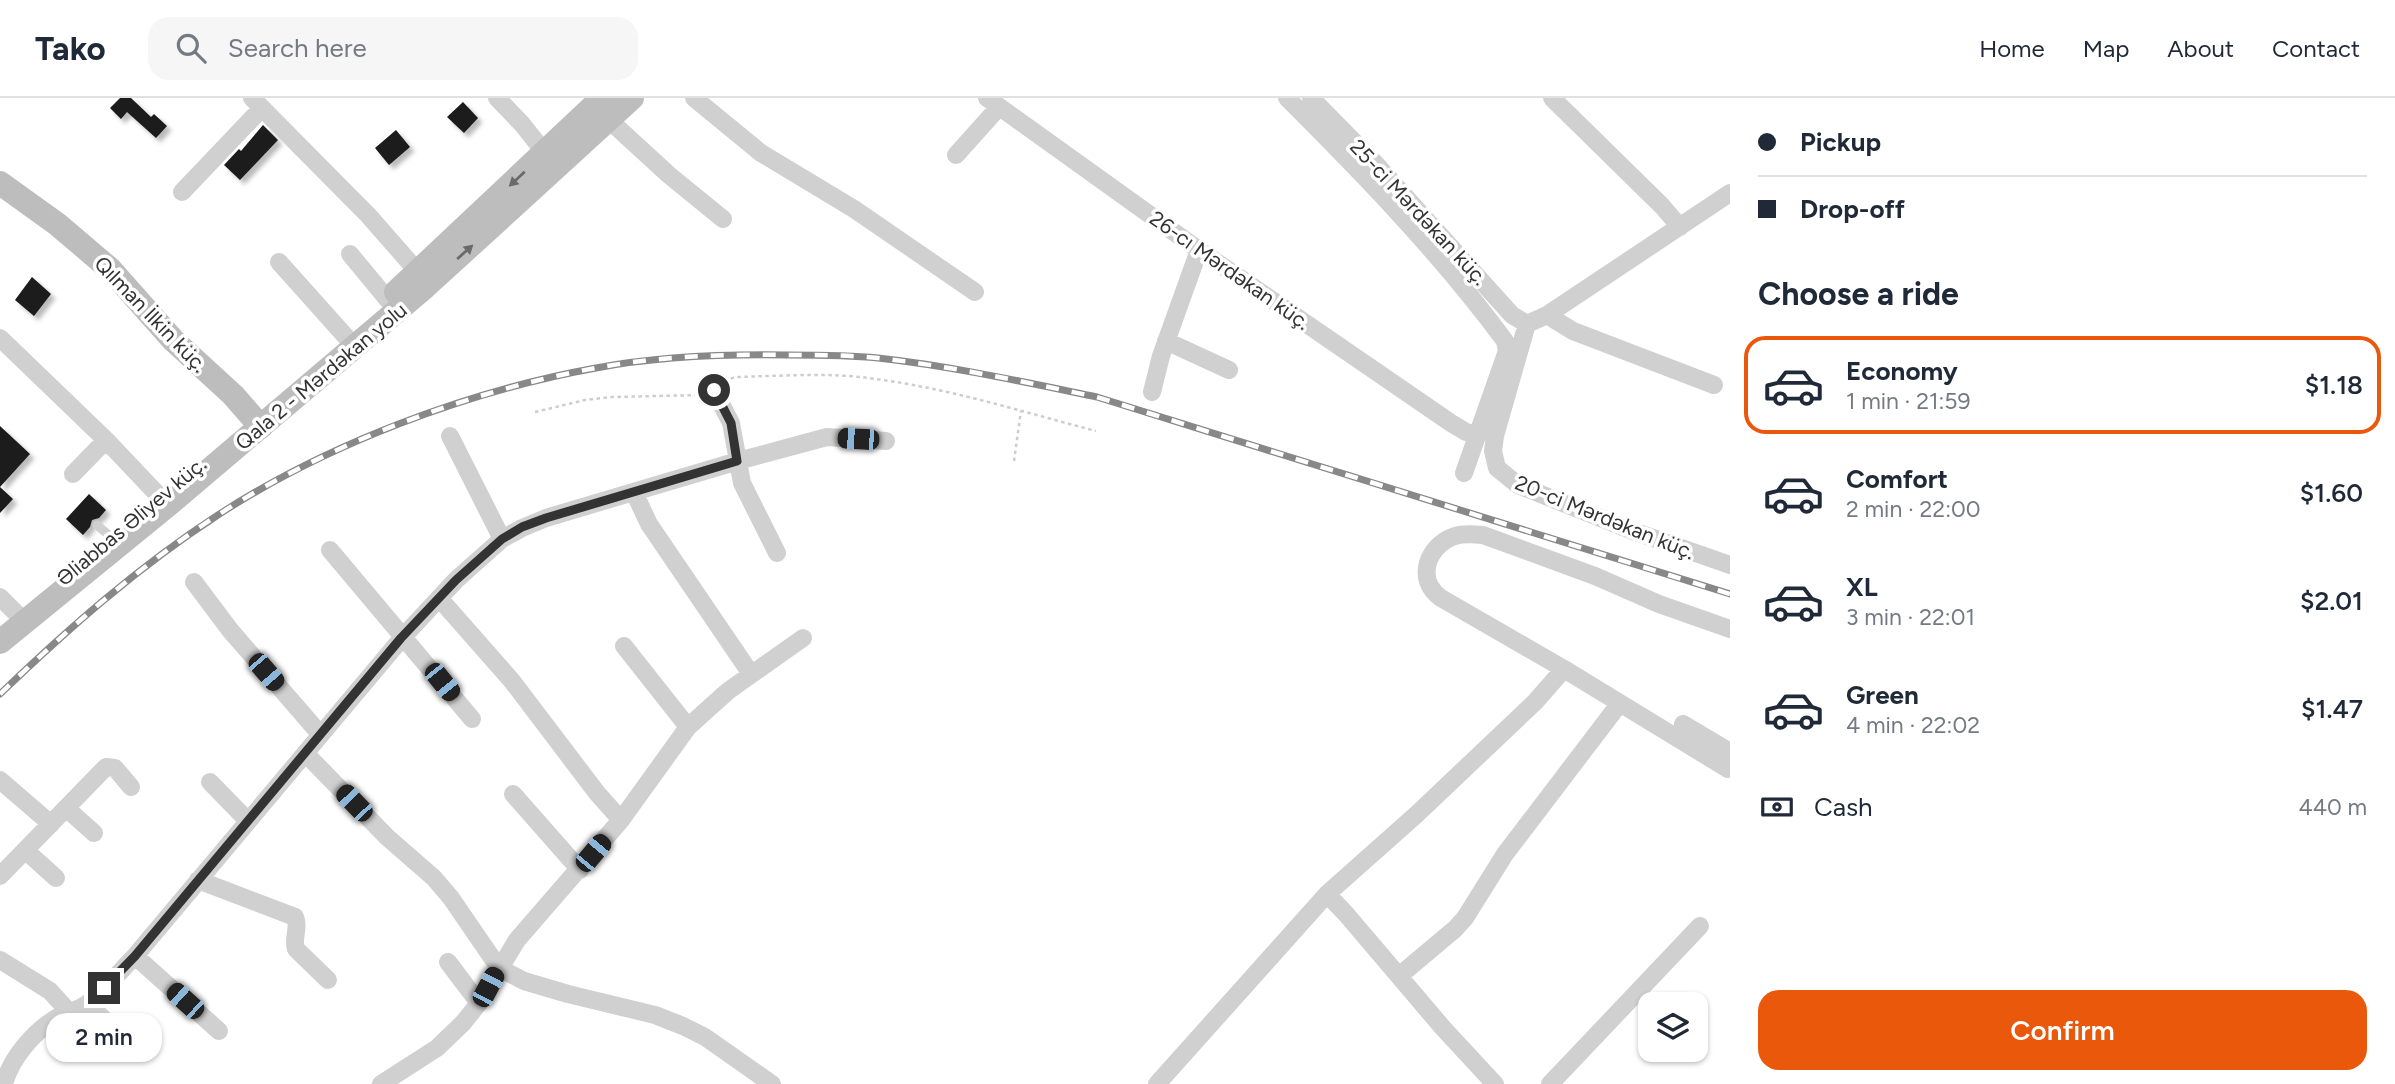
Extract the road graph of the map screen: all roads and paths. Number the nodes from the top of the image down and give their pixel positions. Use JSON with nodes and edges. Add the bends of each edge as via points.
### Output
{"nodes":[{"id":1,"x":497,"y":98,"type":"edge"},
{"id":2,"x":632,"y":98,"type":"edge"},
{"id":3,"x":694,"y":98,"type":"edge"},
{"id":4,"x":1287,"y":98,"type":"edge"},
{"id":5,"x":1311,"y":98,"type":"edge"},
{"id":6,"x":1552,"y":98,"type":"edge"},
{"id":7,"x":993,"y":102,"type":"edge"},
{"id":8,"x":257,"y":103,"type":"edge"},
{"id":9,"x":606,"y":109,"type":"edge"},
{"id":10,"x":544,"y":153,"type":"junction"},
{"id":11,"x":956,"y":155,"type":"dead end"},
{"id":12,"x":0,"y":183,"type":"edge"},
{"id":13,"x":182,"y":192,"type":"dead end"},
{"id":14,"x":1730,"y":193,"type":"edge"},
{"id":15,"x":723,"y":219,"type":"dead end"},
{"id":16,"x":1680,"y":227,"type":"junction"},
{"id":17,"x":1199,"y":250,"type":"junction"},
{"id":18,"x":350,"y":254,"type":"dead end"},
{"id":19,"x":279,"y":262,"type":"dead end"},
{"id":20,"x":418,"y":272,"type":"junction"},
{"id":21,"x":975,"y":292,"type":"dead end"},
{"id":22,"x":388,"y":300,"type":"junction"},
{"id":23,"x":1548,"y":315,"type":"junction"},
{"id":24,"x":1527,"y":324,"type":"junction"},
{"id":25,"x":347,"y":338,"type":"junction"},
{"id":26,"x":1,"y":341,"type":"edge"},
{"id":27,"x":1166,"y":341,"type":"junction"},
{"id":28,"x":1229,"y":370,"type":"dead end"},
{"id":29,"x":1714,"y":385,"type":"dead end"},
{"id":30,"x":714,"y":390,"type":"junction"},
{"id":31,"x":1152,"y":392,"type":"dead end"},
{"id":32,"x":1021,"y":411,"type":"junction"},
{"id":33,"x":535,"y":412,"type":"dead end"},
{"id":34,"x":257,"y":423,"type":"junction"},
{"id":35,"x":1096,"y":431,"type":"dead end"},
{"id":36,"x":1477,"y":434,"type":"junction"},
{"id":37,"x":450,"y":436,"type":"dead end"},
{"id":38,"x":106,"y":440,"type":"junction"},
{"id":39,"x":886,"y":441,"type":"dead end"},
{"id":40,"x":737,"y":461,"type":"junction"},
{"id":41,"x":1014,"y":461,"type":"dead end"},
{"id":42,"x":1464,"y":473,"type":"dead end"},
{"id":43,"x":74,"y":474,"type":"dead end"},
{"id":44,"x":634,"y":492,"type":"junction"},
{"id":45,"x":160,"y":497,"type":"junction"},
{"id":46,"x":502,"y":539,"type":"junction"},
{"id":47,"x":330,"y":550,"type":"dead end"},
{"id":48,"x":777,"y":552,"type":"dead end"},
{"id":49,"x":1730,"y":565,"type":"edge"},
{"id":50,"x":194,"y":582,"type":"dead end"},
{"id":51,"x":0,"y":597,"type":"edge"},
{"id":52,"x":439,"y":598,"type":"junction"},
{"id":53,"x":9,"y":623,"type":"edge"},
{"id":54,"x":1730,"y":629,"type":"edge"},
{"id":55,"x":401,"y":638,"type":"junction"},
{"id":56,"x":803,"y":638,"type":"dead end"},
{"id":57,"x":0,"y":642,"type":"edge"},
{"id":58,"x":624,"y":646,"type":"dead end"},
{"id":59,"x":1564,"y":669,"type":"junction"},
{"id":60,"x":751,"y":674,"type":"junction"},
{"id":61,"x":1620,"y":703,"type":"junction"},
{"id":62,"x":472,"y":719,"type":"dead end"},
{"id":63,"x":1683,"y":724,"type":"dead end"},
{"id":64,"x":688,"y":727,"type":"junction"},
{"id":65,"x":320,"y":734,"type":"junction"},
{"id":66,"x":305,"y":753,"type":"junction"},
{"id":67,"x":1729,"y":760,"type":"edge"},
{"id":68,"x":0,"y":780,"type":"edge"},
{"id":69,"x":210,"y":782,"type":"dead end"},
{"id":70,"x":131,"y":787,"type":"dead end"},
{"id":71,"x":513,"y":794,"type":"dead end"},
{"id":72,"x":66,"y":808,"type":"junction"},
{"id":73,"x":621,"y":820,"type":"junction"},
{"id":74,"x":248,"y":821,"type":"junction"},
{"id":75,"x":51,"y":824,"type":"junction"},
{"id":76,"x":94,"y":833,"type":"dead end"},
{"id":77,"x":25,"y":850,"type":"junction"},
{"id":78,"x":580,"y":870,"type":"junction"},
{"id":79,"x":0,"y":876,"type":"edge"},
{"id":80,"x":57,"y":878,"type":"dead end"},
{"id":81,"x":198,"y":880,"type":"junction"},
{"id":82,"x":1327,"y":894,"type":"junction"},
{"id":83,"x":1700,"y":926,"type":"dead end"},
{"id":84,"x":135,"y":956,"type":"junction"},
{"id":85,"x":448,"y":962,"type":"dead end"},
{"id":86,"x":1,"y":963,"type":"edge"},
{"id":87,"x":499,"y":968,"type":"junction"},
{"id":88,"x":1399,"y":976,"type":"junction"},
{"id":89,"x":328,"y":980,"type":"dead end"},
{"id":90,"x":88,"y":1003,"type":"junction"},
{"id":91,"x":479,"y":1003,"type":"junction"},
{"id":92,"x":69,"y":1012,"type":"junction"},
{"id":93,"x":219,"y":1031,"type":"dead end"},
{"id":94,"x":126,"y":1042,"type":"dead end"},
{"id":95,"x":4,"y":1084,"type":"edge"},
{"id":96,"x":381,"y":1084,"type":"edge"},
{"id":97,"x":772,"y":1084,"type":"edge"},
{"id":98,"x":1157,"y":1084,"type":"edge"},
{"id":99,"x":1495,"y":1084,"type":"edge"},
{"id":100,"x":1550,"y":1084,"type":"edge"}],
"edges":[{"from":1,"to":10,"type":"street"},
{"from":2,"to":9,"type":"main road","name":"Qala 2 - Mərdəkan yolu"},
{"from":3,"to":21,"type":"street","via":[[761,153]]},
{"from":4,"to":36,"type":"street","via":[[1387,199],[1505,341],[1507,351]]},
{"from":5,"to":24,"type":"street","name":"25-ci Mərdəkan küç.","via":[[1512,315]]},
{"from":6,"to":16,"type":"street"},
{"from":7,"to":11,"type":"street"},
{"from":7,"to":17,"type":"street","name":"26-cı Mərdəkan küç."},
{"from":8,"to":13,"type":"street"},
{"from":8,"to":20,"type":"street"},
{"from":9,"to":10,"type":"main road","name":"Əliabbas Əliyev küç."},
{"from":9,"to":15,"type":"street","via":[[661,169]]},
{"from":34,"to":9,"type":"main road","name":"Qala 2 - Mərdəkan yolu","one_way":true,"via":[[425,288]]},
{"from":10,"to":20,"type":"main road","name":"Əliabbas Əliyev küç.","one_way":true},
{"from":12,"to":34,"type":"main road","name":"Qılman İlkin küç.","via":[[116,275],[173,340]]},
{"from":14,"to":16,"type":"street"},
{"from":16,"to":23,"type":"street"},
{"from":17,"to":27,"type":"street"},
{"from":17,"to":36,"type":"street","name":"26-cı Mərdəkan küç.","via":[[1451,423]]},
{"from":18,"to":22,"type":"street"},
{"from":19,"to":25,"type":"street"},
{"from":20,"to":22,"type":"main road","name":"Əliabbas Əliyev küç."},
{"from":22,"to":25,"type":"main road","name":"Əliabbas Əliyev küç."},
{"from":23,"to":24,"type":"street"},
{"from":23,"to":29,"type":"street","via":[[1573,331]]},
{"from":24,"to":49,"type":"street","name":"20-ci Mərdəkan küç.","via":[[1495,436],[1497,468],[1518,485]]},
{"from":25,"to":34,"type":"main road","name":"Əliabbas Əliyev küç."},
{"from":26,"to":38,"type":"street"},
{"from":27,"to":28,"type":"street"},
{"from":27,"to":31,"type":"street"},
{"from":30,"to":32,"type":"path","via":[[736,377],[825,374],[876,379]]},
{"from":30,"to":33,"type":"path","via":[[690,396],[585,400]]},
{"from":30,"to":40,"type":"street","via":[[731,423]]},
{"from":32,"to":35,"type":"path"},
{"from":32,"to":41,"type":"path"},
{"from":34,"to":45,"type":"main road","name":"Əliabbas Əliyev küç."},
{"from":34,"to":57,"type":"main road","name":"Qala 2 - Mərdəkan yolu"},
{"from":36,"to":42,"type":"street"},
{"from":37,"to":46,"type":"street"},
{"from":38,"to":43,"type":"street"},
{"from":38,"to":45,"type":"street"},
{"from":39,"to":40,"type":"street","via":[[827,438]]},
{"from":40,"to":44,"type":"street"},
{"from":40,"to":48,"type":"street","via":[[749,499]]},
{"from":44,"to":46,"type":"street","via":[[546,518]]},
{"from":44,"to":60,"type":"street","via":[[649,524]]},
{"from":45,"to":53,"type":"main road","name":"Əliabbas Əliyev küç.","via":[[104,531]]},
{"from":46,"to":52,"type":"street"},
{"from":47,"to":55,"type":"street"},
{"from":50,"to":65,"type":"street","via":[[230,631]]},
{"from":51,"to":53,"type":"street"},
{"from":52,"to":55,"type":"street"},
{"from":52,"to":73,"type":"street","via":[[512,681]]},
{"from":54,"to":59,"type":"street","via":[[1483,535],[1457,535],[1436,549],[1426,570],[1431,591]]},
{"from":55,"to":62,"type":"street"},
{"from":55,"to":65,"type":"street"},
{"from":56,"to":60,"type":"street"},
{"from":58,"to":64,"type":"street"},
{"from":59,"to":61,"type":"street"},
{"from":59,"to":82,"type":"street","via":[[1535,702]]},
{"from":60,"to":64,"type":"street"},
{"from":61,"to":67,"type":"street"},
{"from":61,"to":88,"type":"street","via":[[1505,854],[1465,918]]},
{"from":63,"to":67,"type":"street"},
{"from":64,"to":73,"type":"street"},
{"from":65,"to":66,"type":"street"},
{"from":66,"to":74,"type":"street"},
{"from":66,"to":87,"type":"street","via":[[434,878]]},
{"from":68,"to":75,"type":"street"},
{"from":69,"to":74,"type":"street"},
{"from":70,"to":72,"type":"street","via":[[115,768],[106,767]]},
{"from":71,"to":78,"type":"street"},
{"from":72,"to":75,"type":"street"},
{"from":72,"to":76,"type":"street"},
{"from":73,"to":78,"type":"street"},
{"from":74,"to":81,"type":"street"},
{"from":75,"to":77,"type":"street"},
{"from":77,"to":79,"type":"street"},
{"from":77,"to":80,"type":"street"},
{"from":78,"to":87,"type":"street","via":[[517,940]]},
{"from":81,"to":84,"type":"street"},
{"from":81,"to":89,"type":"street","via":[[295,917],[296,949]]},
{"from":82,"to":88,"type":"street"},
{"from":82,"to":98,"type":"street"},
{"from":83,"to":100,"type":"street"},
{"from":84,"to":90,"type":"street"},
{"from":84,"to":93,"type":"street"},
{"from":85,"to":91,"type":"street"},
{"from":86,"to":92,"type":"street","via":[[50,990]]},
{"from":87,"to":91,"type":"street"},
{"from":87,"to":97,"type":"street","via":[[524,981],[683,1026]]},
{"from":88,"to":99,"type":"street"},
{"from":90,"to":92,"type":"street"},
{"from":90,"to":94,"type":"street"},
{"from":91,"to":96,"type":"street","via":[[437,1048]]},
{"from":92,"to":95,"type":"street","via":[[45,1027],[16,1056]]}]}
